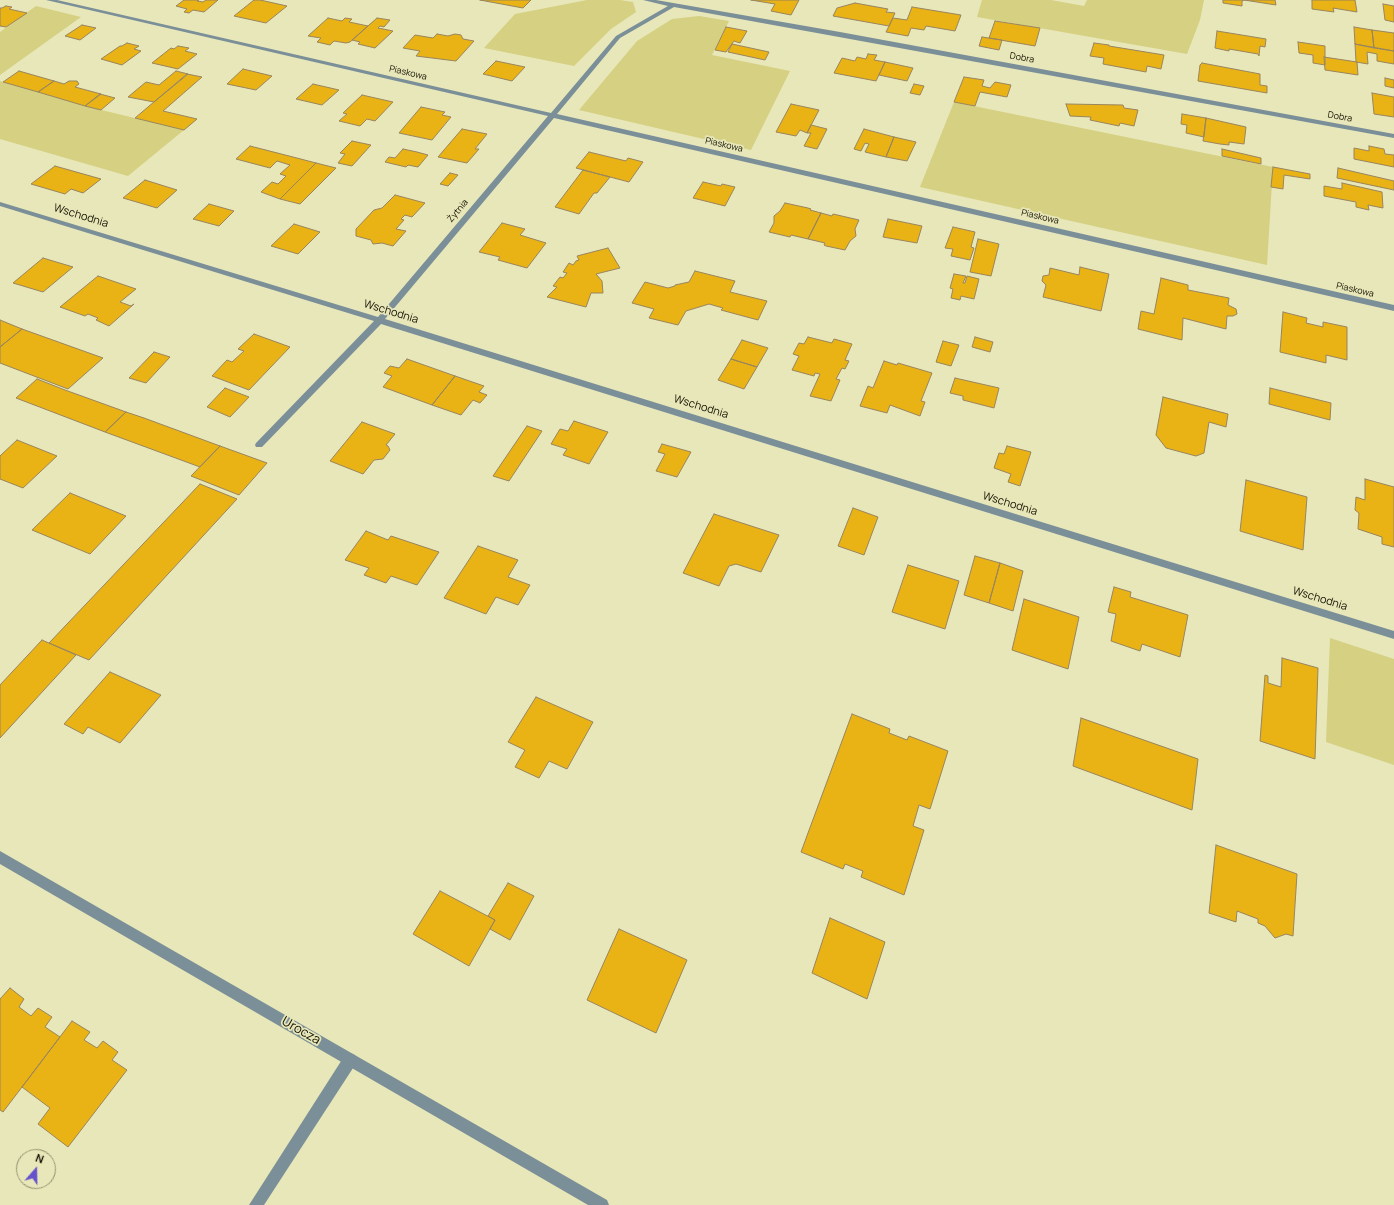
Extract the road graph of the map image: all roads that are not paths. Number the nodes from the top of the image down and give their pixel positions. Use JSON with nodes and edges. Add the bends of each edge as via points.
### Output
{"nodes":[{"id":1,"x":50,"y":0,"type":"edge"},
{"id":2,"x":646,"y":0,"type":"edge"},
{"id":3,"x":680,"y":0,"type":"edge"},
{"id":4,"x":673,"y":5,"type":"junction"},
{"id":5,"x":553,"y":114,"type":"junction"},
{"id":6,"x":1394,"y":136,"type":"edge"},
{"id":7,"x":0,"y":204,"type":"edge"},
{"id":8,"x":1394,"y":308,"type":"edge"},
{"id":9,"x":379,"y":321,"type":"junction"},
{"id":10,"x":259,"y":445,"type":"dead end"},
{"id":11,"x":1394,"y":635,"type":"edge"},
{"id":12,"x":0,"y":857,"type":"edge"},
{"id":13,"x":350,"y":1060,"type":"junction"},
{"id":14,"x":256,"y":1205,"type":"edge"},
{"id":15,"x":602,"y":1205,"type":"edge"}],
"edges":[{"from":1,"to":5,"type":"street","name":"Piaskowa"},
{"from":2,"to":4,"type":"street","name":"Dobra"},
{"from":3,"to":4,"type":"street","name":"Żytnia"},
{"from":4,"to":5,"type":"street","name":"Żytnia","via":[[618,37]]},
{"from":4,"to":6,"type":"street","name":"Dobra"},
{"from":5,"to":8,"type":"street","name":"Piaskowa"},
{"from":5,"to":9,"type":"street","name":"Żytnia"},
{"from":7,"to":9,"type":"street","name":"Wschodnia"},
{"from":9,"to":10,"type":"street","name":"Żytnia"},
{"from":9,"to":11,"type":"street","name":"Wschodnia"},
{"from":12,"to":13,"type":"street","name":"Urocza"},
{"from":13,"to":14,"type":"street"},
{"from":13,"to":15,"type":"street","name":"Urocza"}]}
